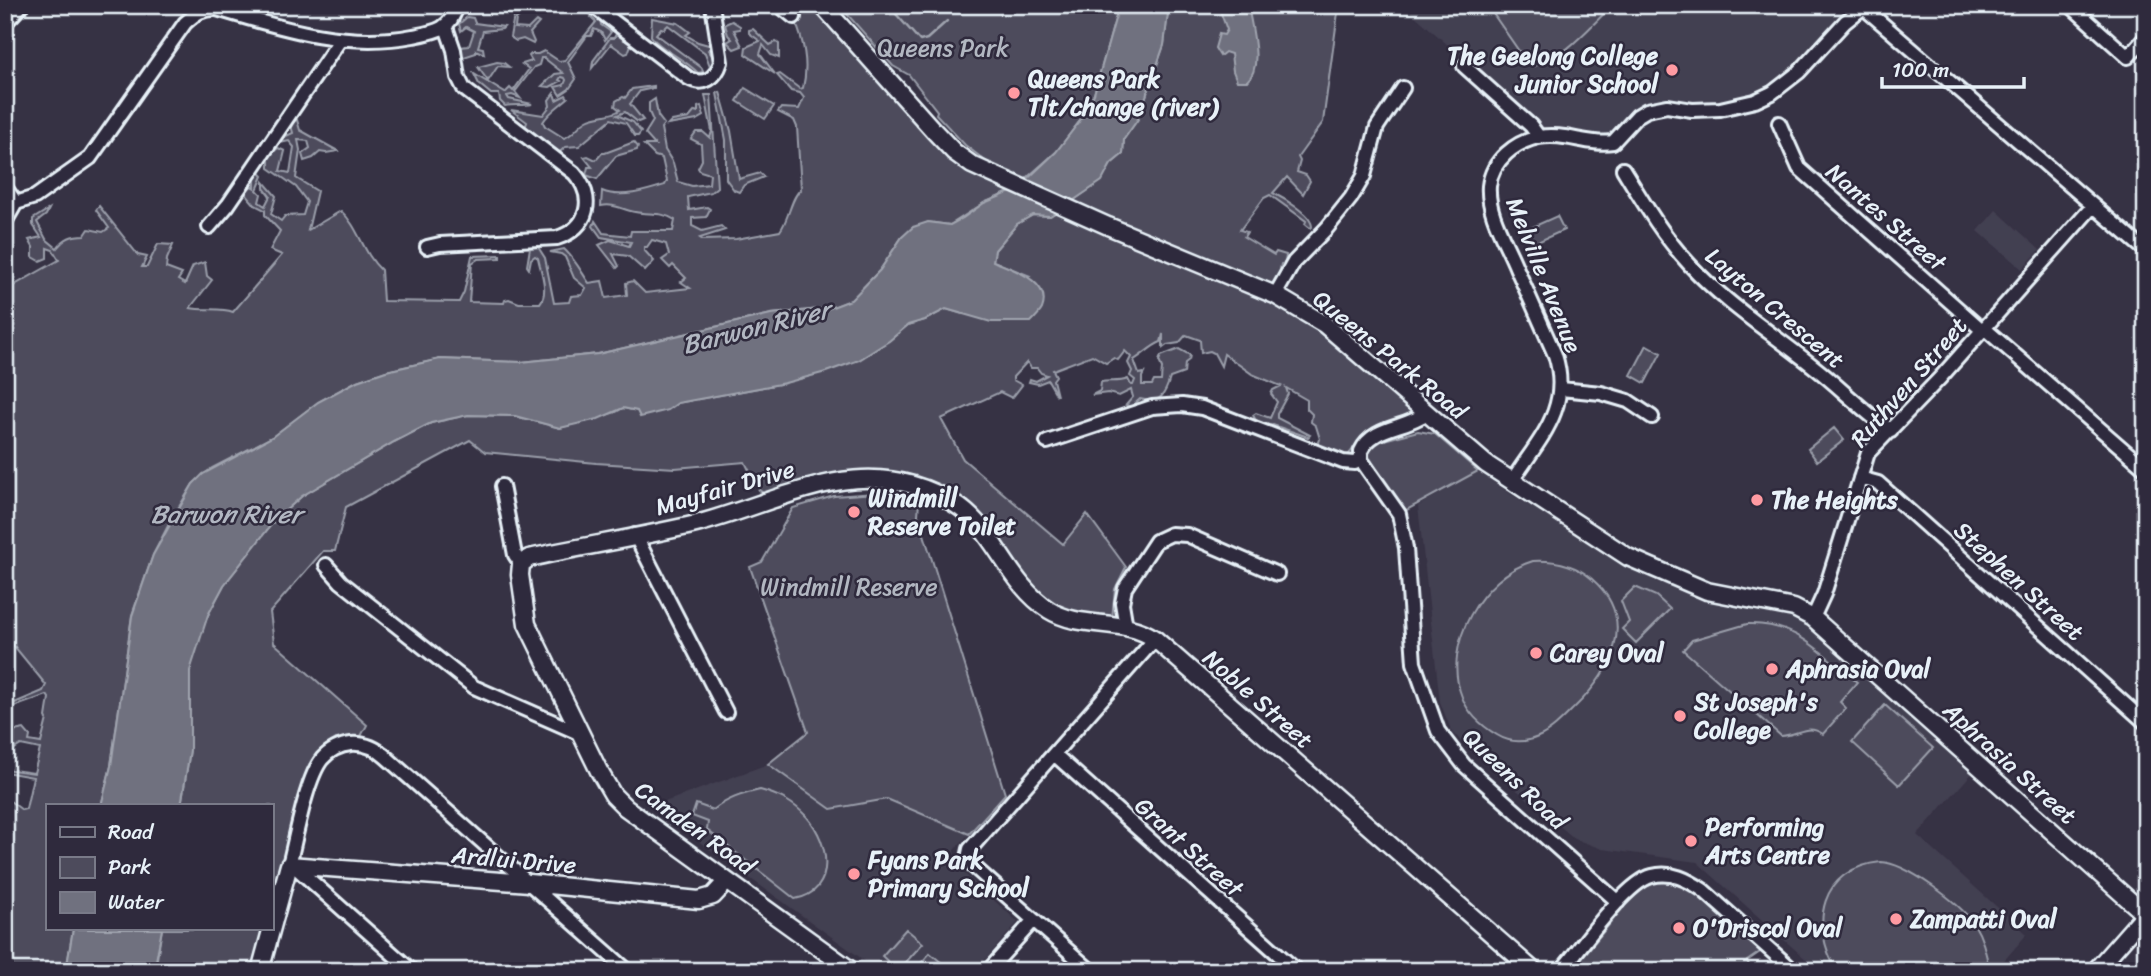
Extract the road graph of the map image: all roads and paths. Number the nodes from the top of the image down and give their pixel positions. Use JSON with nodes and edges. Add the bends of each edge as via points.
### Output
{"nodes":[{"id":1,"x":22,"y":5,"type":"edge"},
{"id":2,"x":457,"y":5,"type":"edge"},
{"id":3,"x":592,"y":5,"type":"edge"},
{"id":4,"x":712,"y":5,"type":"edge"},
{"id":5,"x":779,"y":5,"type":"edge"},
{"id":6,"x":822,"y":5,"type":"edge"},
{"id":7,"x":2070,"y":5,"type":"edge"},
{"id":8,"x":1865,"y":6,"type":"edge"},
{"id":9,"x":217,"y":7,"type":"edge"},
{"id":10,"x":794,"y":17,"type":"dead end"},
{"id":11,"x":5,"y":23,"type":"edge"},
{"id":12,"x":446,"y":27,"type":"junction"},
{"id":13,"x":2146,"y":37,"type":"edge"},
{"id":14,"x":340,"y":40,"type":"junction"},
{"id":15,"x":1464,"y":66,"type":"dead end"},
{"id":16,"x":1403,"y":88,"type":"dead end"},
{"id":17,"x":1779,"y":123,"type":"dead end"},
{"id":18,"x":1539,"y":138,"type":"junction"},
{"id":19,"x":1623,"y":169,"type":"dead end"},
{"id":20,"x":5,"y":187,"type":"edge"},
{"id":21,"x":16,"y":203,"type":"junction"},
{"id":22,"x":2093,"y":206,"type":"junction"},
{"id":23,"x":5,"y":222,"type":"edge"},
{"id":24,"x":209,"y":227,"type":"dead end"},
{"id":25,"x":435,"y":241,"type":"dead end"},
{"id":26,"x":2146,"y":251,"type":"edge"},
{"id":27,"x":1275,"y":295,"type":"junction"},
{"id":28,"x":1983,"y":329,"type":"junction"},
{"id":29,"x":1561,"y":389,"type":"junction"},
{"id":30,"x":1425,"y":414,"type":"junction"},
{"id":31,"x":1652,"y":417,"type":"dead end"},
{"id":32,"x":1891,"y":431,"type":"junction"},
{"id":33,"x":1047,"y":442,"type":"dead end"},
{"id":34,"x":1362,"y":460,"type":"junction"},
{"id":35,"x":2146,"y":469,"type":"edge"},
{"id":36,"x":1860,"y":478,"type":"junction"},
{"id":37,"x":1511,"y":481,"type":"junction"},
{"id":38,"x":502,"y":486,"type":"dead end"},
{"id":39,"x":942,"y":497,"type":"joint"},
{"id":40,"x":635,"y":535,"type":"junction"},
{"id":41,"x":522,"y":564,"type":"junction"},
{"id":42,"x":326,"y":565,"type":"dead end"},
{"id":43,"x":1277,"y":574,"type":"dead end"},
{"id":44,"x":1813,"y":618,"type":"junction"},
{"id":45,"x":1126,"y":627,"type":"junction"},
{"id":46,"x":1155,"y":639,"type":"junction"},
{"id":47,"x":726,"y":712,"type":"dead end"},
{"id":48,"x":2146,"y":723,"type":"edge"},
{"id":49,"x":581,"y":734,"type":"junction"},
{"id":50,"x":1054,"y":754,"type":"junction"},
{"id":51,"x":291,"y":865,"type":"junction"},
{"id":52,"x":727,"y":881,"type":"junction"},
{"id":53,"x":529,"y":883,"type":"junction"},
{"id":54,"x":1618,"y":902,"type":"junction"},
{"id":55,"x":2145,"y":914,"type":"edge"},
{"id":56,"x":1034,"y":920,"type":"junction"},
{"id":57,"x":273,"y":927,"type":"edge"},
{"id":58,"x":272,"y":930,"type":"edge"},
{"id":59,"x":260,"y":971,"type":"edge"},
{"id":60,"x":412,"y":971,"type":"edge"},
{"id":61,"x":628,"y":971,"type":"edge"},
{"id":62,"x":852,"y":971,"type":"edge"},
{"id":63,"x":988,"y":971,"type":"edge"},
{"id":64,"x":1091,"y":971,"type":"edge"},
{"id":65,"x":1297,"y":971,"type":"edge"},
{"id":66,"x":1534,"y":971,"type":"edge"},
{"id":67,"x":1561,"y":971,"type":"edge"},
{"id":68,"x":1794,"y":971,"type":"edge"},
{"id":69,"x":2095,"y":971,"type":"edge"}],
"edges":[{"from":1,"to":11,"type":"street"},
{"from":2,"to":12,"type":"street"},
{"from":3,"to":4,"type":"street","via":[[688,78],[700,82],[710,78],[720,62]]},
{"from":5,"to":10,"type":"street"},
{"from":6,"to":27,"type":"street","name":"Queens Park Road","via":[[954,152],[972,165]]},
{"from":7,"to":13,"type":"street","via":[[2128,57]]},
{"from":8,"to":18,"type":"street","via":[[1805,78],[1758,109],[1721,117],[1651,117],[1615,146],[1592,150]]},
{"from":8,"to":22,"type":"street"},
{"from":9,"to":14,"type":"street","via":[[280,28]]},
{"from":9,"to":21,"type":"street","via":[[206,8],[185,23],[90,158],[35,197]]},
{"from":12,"to":14,"type":"street","via":[[398,39]]},
{"from":12,"to":25,"type":"street","via":[[464,89],[574,173],[587,200],[580,223],[561,237]]},
{"from":14,"to":24,"type":"street"},
{"from":15,"to":18,"type":"street"},
{"from":16,"to":27,"type":"street","via":[[1377,127],[1364,176],[1351,198],[1294,262]]},
{"from":17,"to":28,"type":"street","name":"Nantes Street","via":[[1799,168]]},
{"from":18,"to":29,"type":"street","name":"Melville Avenue","via":[[1524,142],[1501,159],[1489,184],[1490,196],[1492,211],[1555,355]]},
{"from":19,"to":32,"type":"street","name":"Layton Crescent","via":[[1656,223],[1690,265],[1736,308]]},
{"from":20,"to":21,"type":"street"},
{"from":21,"to":23,"type":"street"},
{"from":22,"to":26,"type":"street"},
{"from":22,"to":28,"type":"street","name":"Ruthven Street"},
{"from":27,"to":30,"type":"street","name":"Queens Park Road","via":[[1324,324]]},
{"from":28,"to":32,"type":"street","name":"Ruthven Street"},
{"from":28,"to":35,"type":"street","name":"Nantes Street"},
{"from":29,"to":31,"type":"street","via":[[1628,401]]},
{"from":29,"to":37,"type":"street","name":"Melville Avenue","via":[[1552,418]]},
{"from":30,"to":34,"type":"street","via":[[1413,423],[1372,435],[1361,451]]},
{"from":30,"to":37,"type":"street","name":"Queens Park Road"},
{"from":32,"to":36,"type":"street","name":"Ruthven Street","via":[[1868,453]]},
{"from":33,"to":34,"type":"street","via":[[1152,407],[1182,405],[1202,408],[1343,462]]},
{"from":34,"to":54,"type":"street","name":"Queens Road","via":[[1399,514],[1406,548],[1414,663],[1438,731],[1464,765]]},
{"from":36,"to":44,"type":"street","name":"Ruthven Street"},
{"from":36,"to":48,"type":"street","name":"Stephen Street","via":[[1878,483]]},
{"from":37,"to":44,"type":"street","name":"Queens Park Road","via":[[1628,557],[1707,591],[1794,608]]},
{"from":38,"to":41,"type":"street","via":[[515,555]]},
{"from":39,"to":40,"type":"street","name":"Mayfair Drive","via":[[888,479],[837,480],[703,522]]},
{"from":39,"to":45,"type":"street","name":"Noble Street","via":[[974,520],[1030,597],[1066,619]]},
{"from":40,"to":41,"type":"street","name":"Mayfair Drive","via":[[529,558]]},
{"from":40,"to":47,"type":"street"},
{"from":41,"to":49,"type":"street","name":"Camden Road","via":[[527,624]]},
{"from":42,"to":49,"type":"street","via":[[341,582],[469,683]]},
{"from":43,"to":45,"type":"street","via":[[1203,541],[1171,534],[1156,541],[1125,588]]},
{"from":44,"to":55,"type":"street","name":"Aphrasia Street"},
{"from":45,"to":46,"type":"street","name":"Noble Street"},
{"from":46,"to":50,"type":"street"},
{"from":46,"to":66,"type":"street","name":"Noble Street"},
{"from":49,"to":52,"type":"street","name":"Camden Road","via":[[619,802]]},
{"from":50,"to":56,"type":"street","via":[[970,849],[968,858]]},
{"from":50,"to":65,"type":"street","name":"Grant Street"},
{"from":51,"to":53,"type":"street","name":"Ardlui Drive"},
{"from":51,"to":53,"type":"street","via":[[318,765],[337,748],[357,744],[381,752]]},
{"from":51,"to":57,"type":"street"},
{"from":51,"to":60,"type":"street"},
{"from":52,"to":53,"type":"street","name":"Ardlui Drive","via":[[713,896],[699,900]]},
{"from":52,"to":62,"type":"street","name":"Camden Road"},
{"from":53,"to":61,"type":"street"},
{"from":54,"to":67,"type":"street"},
{"from":54,"to":68,"type":"street","via":[[1646,878],[1678,876],[1703,890]]},
{"from":55,"to":69,"type":"street"},
{"from":56,"to":63,"type":"street"},
{"from":56,"to":64,"type":"street"},
{"from":58,"to":59,"type":"street"}]}
